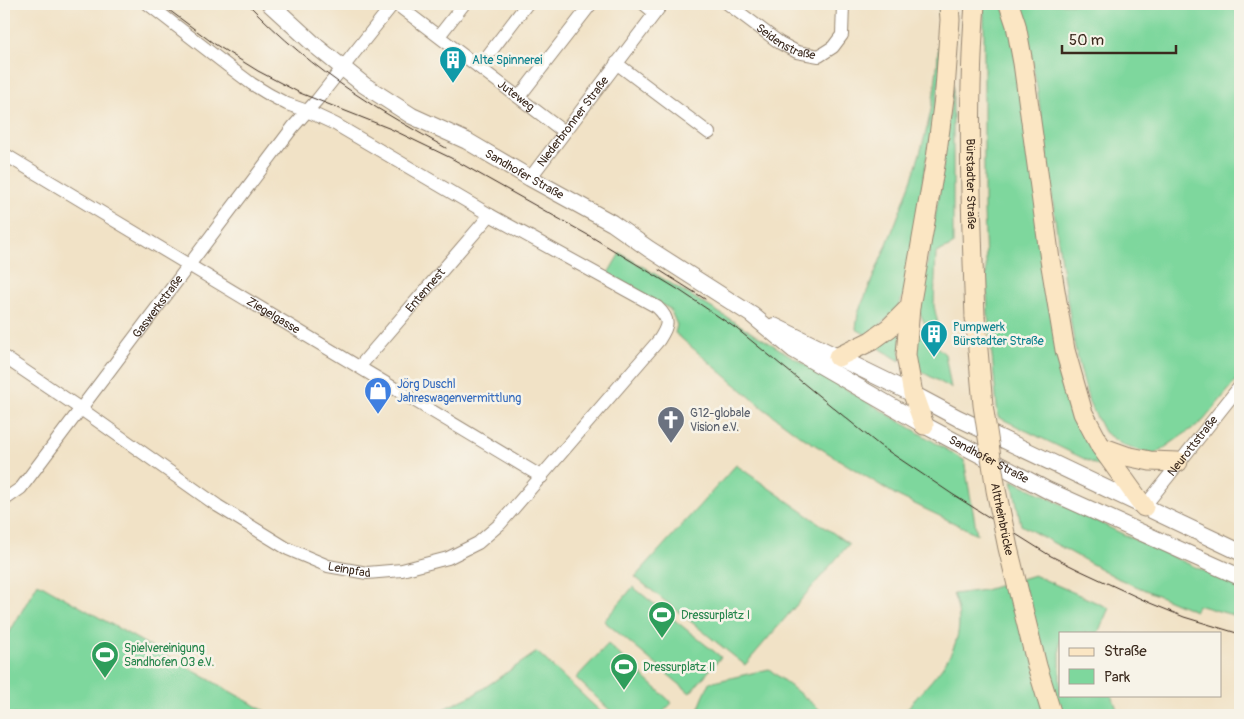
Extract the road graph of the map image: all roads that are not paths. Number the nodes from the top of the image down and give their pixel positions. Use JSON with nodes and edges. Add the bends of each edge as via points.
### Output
{"nodes":[{"id":1,"x":148,"y":4,"type":"edge"},
{"id":2,"x":270,"y":4,"type":"edge"},
{"id":3,"x":394,"y":4,"type":"edge"},
{"id":4,"x":464,"y":4,"type":"edge"},
{"id":5,"x":527,"y":4,"type":"edge"},
{"id":6,"x":591,"y":4,"type":"edge"},
{"id":7,"x":644,"y":4,"type":"edge"},
{"id":8,"x":728,"y":4,"type":"edge"},
{"id":9,"x":843,"y":4,"type":"edge"},
{"id":10,"x":949,"y":4,"type":"edge"},
{"id":11,"x":964,"y":4,"type":"edge"},
{"id":12,"x":975,"y":4,"type":"edge"},
{"id":13,"x":1009,"y":4,"type":"edge"},
{"id":14,"x":659,"y":8,"type":"edge"},
{"id":15,"x":439,"y":36,"type":"junction"},
{"id":16,"x":971,"y":52,"type":"junction"},
{"id":17,"x":616,"y":63,"type":"junction"},
{"id":18,"x":479,"y":67,"type":"junction"},
{"id":19,"x":342,"y":68,"type":"junction"},
{"id":20,"x":519,"y":97,"type":"junction"},
{"id":21,"x":307,"y":111,"type":"junction"},
{"id":22,"x":564,"y":132,"type":"junction"},
{"id":23,"x":709,"y":133,"type":"dead end"},
{"id":24,"x":4,"y":154,"type":"edge"},
{"id":25,"x":530,"y":178,"type":"junction"},
{"id":26,"x":490,"y":215,"type":"junction"},
{"id":27,"x":189,"y":266,"type":"junction"},
{"id":28,"x":910,"y":307,"type":"junction"},
{"id":29,"x":752,"y":315,"type":"junction"},
{"id":30,"x":975,"y":317,"type":"joint"},
{"id":31,"x":4,"y":357,"type":"edge"},
{"id":32,"x":838,"y":357,"type":"junction"},
{"id":33,"x":360,"y":366,"type":"junction"},
{"id":34,"x":1240,"y":386,"type":"edge"},
{"id":35,"x":913,"y":394,"type":"junction"},
{"id":36,"x":81,"y":409,"type":"junction"},
{"id":37,"x":924,"y":426,"type":"junction"},
{"id":38,"x":1101,"y":447,"type":"junction"},
{"id":39,"x":1178,"y":462,"type":"junction"},
{"id":40,"x":542,"y":477,"type":"junction"},
{"id":41,"x":4,"y":500,"type":"edge"},
{"id":42,"x":1144,"y":507,"type":"junction"},
{"id":43,"x":1133,"y":528,"type":"junction"},
{"id":44,"x":1240,"y":552,"type":"edge"},
{"id":45,"x":1240,"y":577,"type":"edge"},
{"id":46,"x":1052,"y":715,"type":"edge"}],
"edges":[{"from":1,"to":21,"type":"street","via":[[252,84],[287,104]]},
{"from":2,"to":19,"type":"street","name":"Sandhofer Straße"},
{"from":3,"to":15,"type":"street","name":"Juteweg"},
{"from":3,"to":19,"type":"street"},
{"from":4,"to":15,"type":"street"},
{"from":5,"to":18,"type":"street"},
{"from":6,"to":20,"type":"street"},
{"from":7,"to":14,"type":"street"},
{"from":8,"to":9,"type":"street","name":"Seidenstraße","via":[[780,43],[797,52],[820,56],[842,36]]},
{"from":10,"to":28,"type":"main road","via":[[945,90],[936,160]]},
{"from":11,"to":16,"type":"main road","name":"Bürstadter Straße"},
{"from":12,"to":16,"type":"main road","name":"Bürstadter Straße"},
{"from":13,"to":38,"type":"main road","via":[[1023,63],[1065,350],[1083,413]]},
{"from":14,"to":17,"type":"street","name":"Niederbronner Straße"},
{"from":15,"to":18,"type":"street","name":"Juteweg"},
{"from":16,"to":30,"type":"main road","name":"Bürstadter Straße"},
{"from":17,"to":22,"type":"street","name":"Niederbronner Straße"},
{"from":17,"to":23,"type":"street","name":"Niederbronner Straße"},
{"from":18,"to":20,"type":"street","name":"Juteweg"},
{"from":19,"to":21,"type":"street"},
{"from":19,"to":25,"type":"street","name":"Sandhofer Straße","via":[[412,116],[467,140]]},
{"from":20,"to":22,"type":"street","name":"Juteweg"},
{"from":21,"to":26,"type":"street","via":[[335,124]]},
{"from":21,"to":27,"type":"street","name":"Gaswerkstraße"},
{"from":22,"to":25,"type":"street","name":"Niederbronner Straße"},
{"from":24,"to":27,"type":"street","name":"Ziegelgasse"},
{"from":25,"to":29,"type":"street","name":"Sandhofer Straße","via":[[612,223]]},
{"from":26,"to":33,"type":"street","name":"Entennest"},
{"from":26,"to":40,"type":"street","name":"Leinpfad","via":[[657,307],[667,321],[666,330],[659,340]]},
{"from":27,"to":33,"type":"street","name":"Ziegelgasse"},
{"from":27,"to":36,"type":"street","name":"Gaswerkstraße"},
{"from":28,"to":32,"type":"main road","via":[[871,341]]},
{"from":28,"to":35,"type":"main road","via":[[906,355]]},
{"from":29,"to":32,"type":"street","name":"Sandhofer Straße"},
{"from":29,"to":37,"type":"street","name":"Sandhofer Straße","via":[[794,350]]},
{"from":30,"to":46,"type":"main road","name":"Altrheinbrücke","bridge":true,"via":[[983,405],[996,490]]},
{"from":31,"to":36,"type":"street","name":"Leinpfad"},
{"from":32,"to":35,"type":"street","name":"Sandhofer Straße"},
{"from":33,"to":40,"type":"street","name":"Ziegelgasse"},
{"from":34,"to":39,"type":"street","name":"Neurottstraße"},
{"from":35,"to":37,"type":"main road"},
{"from":35,"to":42,"type":"street","name":"Sandhofer Straße"},
{"from":36,"to":40,"type":"street","name":"Leinpfad","via":[[218,506],[288,549],[328,566],[367,573],[402,570],[448,558],[478,542],[500,524]]},
{"from":36,"to":41,"type":"street","name":"Gaswerkstraße","via":[[21,488]]},
{"from":37,"to":43,"type":"street","name":"Sandhofer Straße","via":[[1047,490]]},
{"from":38,"to":39,"type":"main road","via":[[1150,461]]},
{"from":38,"to":42,"type":"main road"},
{"from":39,"to":42,"type":"street","name":"Neurottstraße"},
{"from":42,"to":43,"type":"street"},
{"from":42,"to":44,"type":"street","name":"Sandhofer Straße"},
{"from":43,"to":45,"type":"street","name":"Sandhofer Straße"}]}
